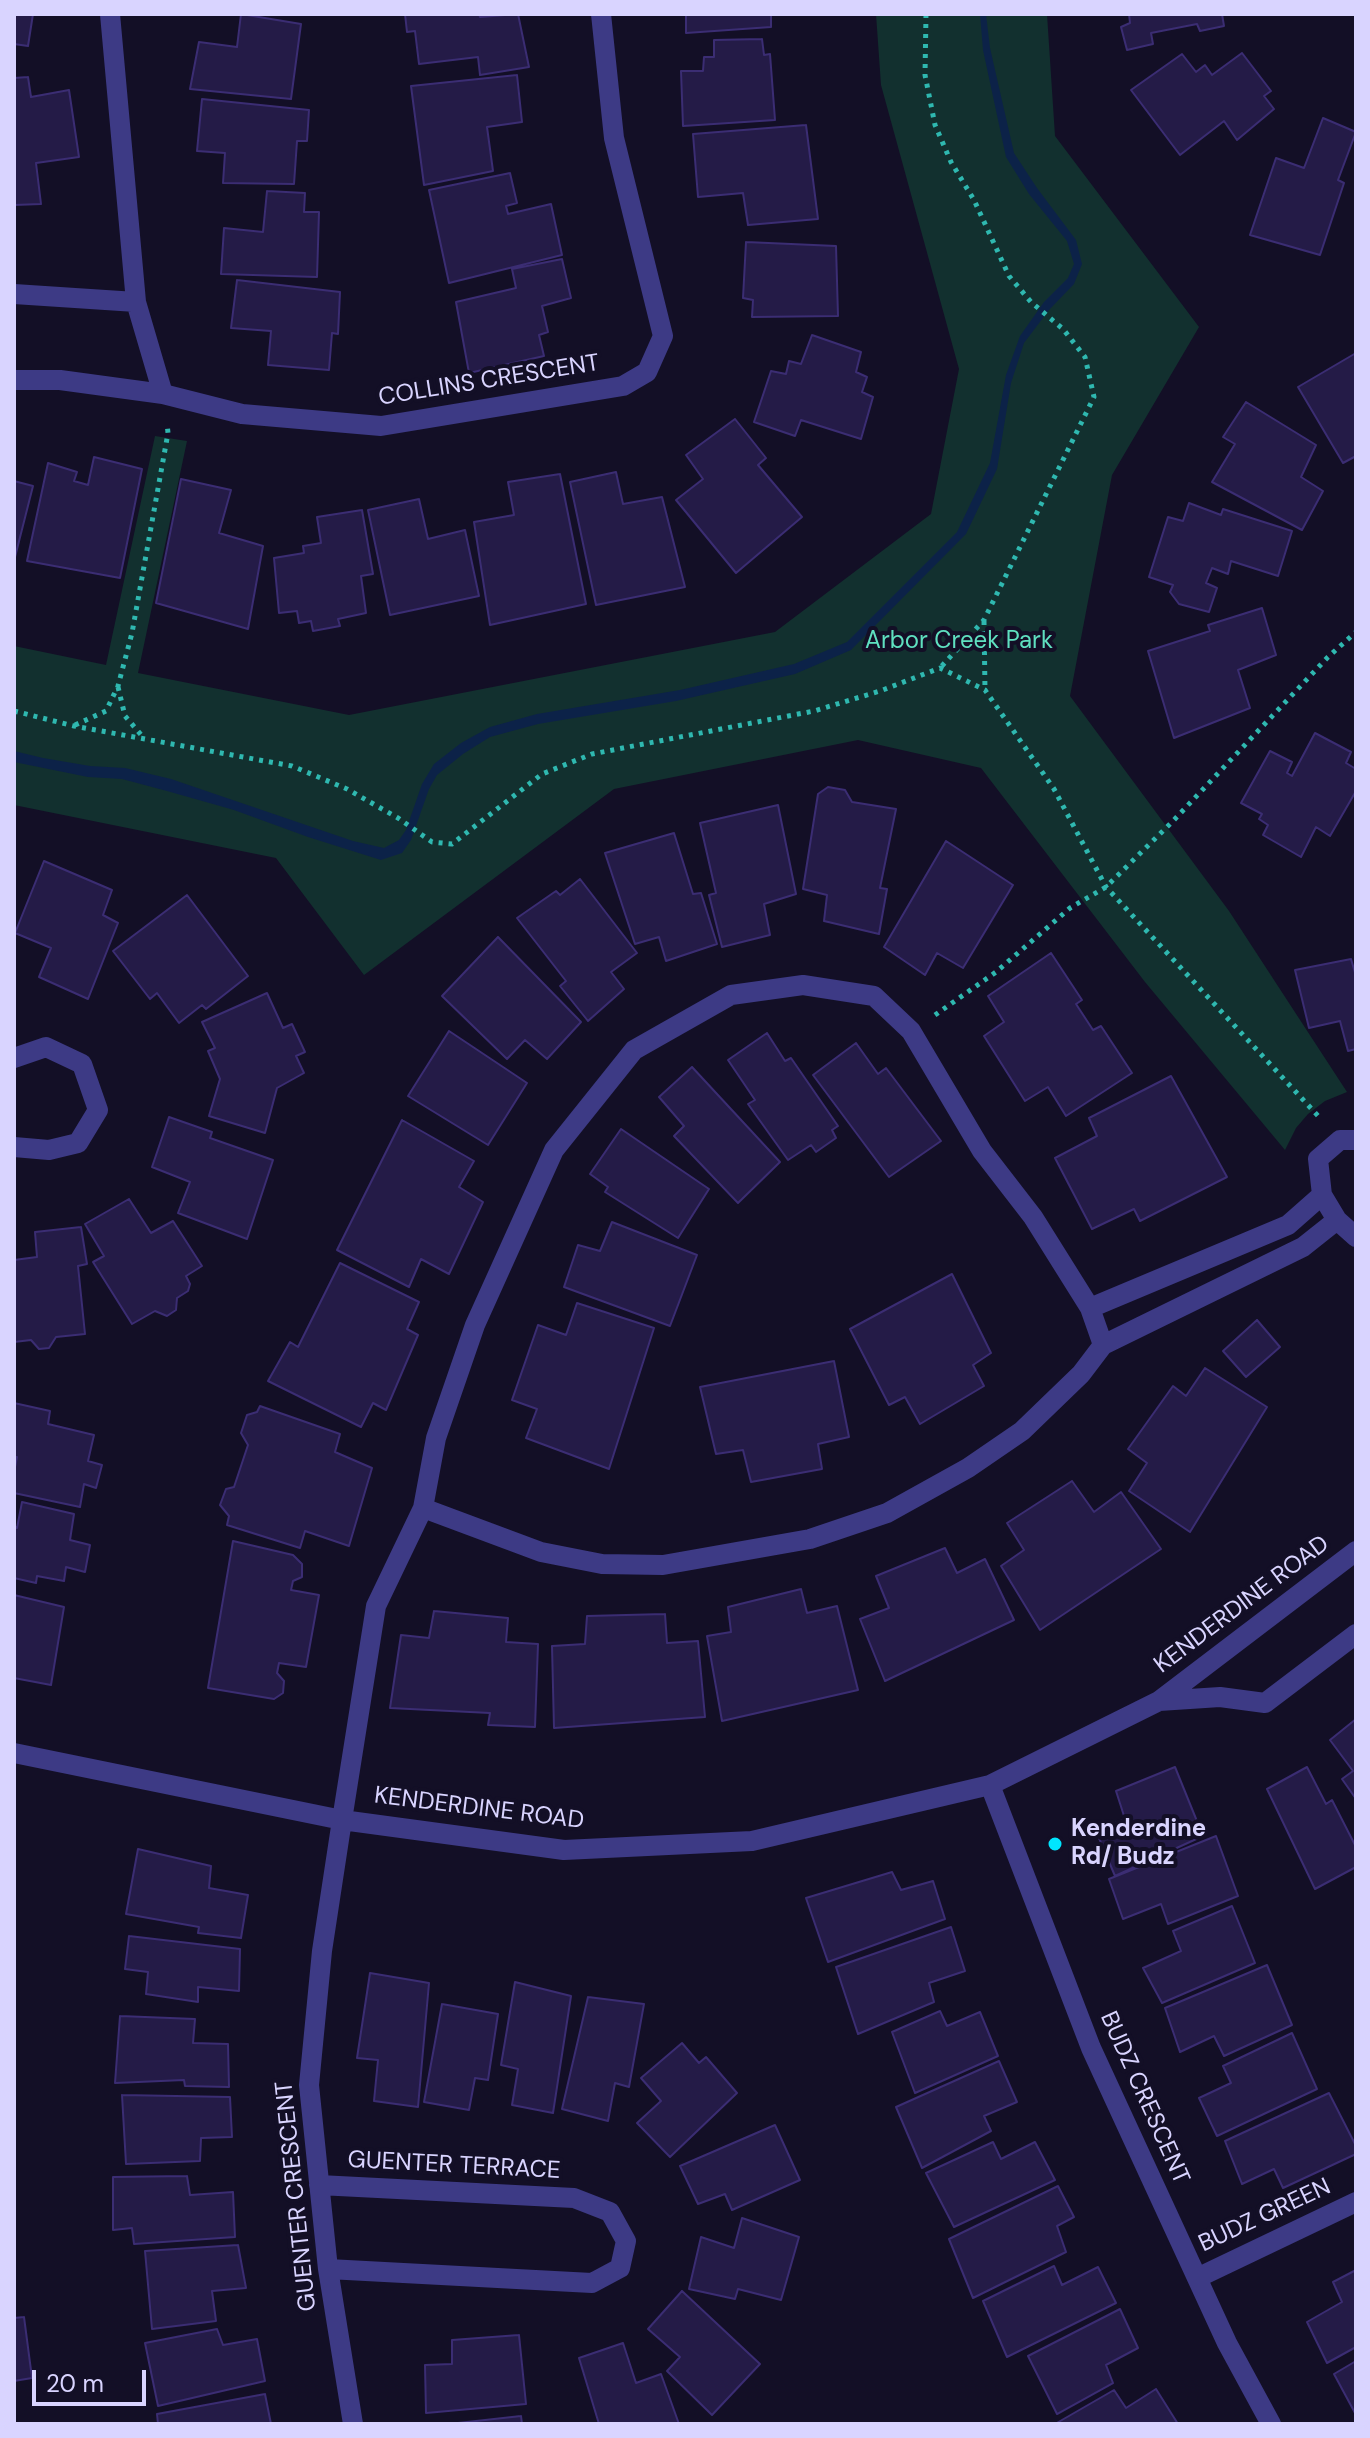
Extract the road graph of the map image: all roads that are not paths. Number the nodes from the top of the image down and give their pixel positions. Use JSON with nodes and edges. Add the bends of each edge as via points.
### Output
{"nodes":[{"id":1,"x":110,"y":14,"type":"edge"},
{"id":2,"x":601,"y":14,"type":"edge"},
{"id":3,"x":14,"y":294,"type":"edge"},
{"id":4,"x":136,"y":302,"type":"junction"},
{"id":5,"x":14,"y":380,"type":"edge"},
{"id":6,"x":163,"y":394,"type":"junction"},
{"id":7,"x":14,"y":1058,"type":"edge"},
{"id":8,"x":1356,"y":1140,"type":"edge"},
{"id":9,"x":14,"y":1147,"type":"edge"},
{"id":10,"x":1322,"y":1195,"type":"junction"},
{"id":11,"x":1337,"y":1220,"type":"junction"},
{"id":12,"x":1356,"y":1237,"type":"edge"},
{"id":13,"x":1090,"y":1308,"type":"junction"},
{"id":14,"x":1103,"y":1345,"type":"junction"},
{"id":15,"x":423,"y":1508,"type":"junction"},
{"id":16,"x":1356,"y":1551,"type":"edge"},
{"id":17,"x":1356,"y":1634,"type":"edge"},
{"id":18,"x":1159,"y":1701,"type":"junction"},
{"id":19,"x":14,"y":1753,"type":"edge"},
{"id":20,"x":990,"y":1785,"type":"junction"},
{"id":21,"x":342,"y":1820,"type":"junction"},
{"id":22,"x":319,"y":2185,"type":"junction"},
{"id":23,"x":1356,"y":2202,"type":"edge"},
{"id":24,"x":328,"y":2269,"type":"junction"},
{"id":25,"x":1197,"y":2278,"type":"junction"},
{"id":26,"x":353,"y":2424,"type":"edge"},
{"id":27,"x":1271,"y":2424,"type":"edge"}],
"edges":[{"from":1,"to":4,"type":"street"},
{"from":2,"to":6,"type":"street","name":"COLLINS CRESCENT","via":[[614,138],[663,336],[647,372],[623,386],[381,426],[242,414]]},
{"from":3,"to":4,"type":"street"},
{"from":4,"to":6,"type":"street"},
{"from":5,"to":6,"type":"street","name":"COLLINS CRESCENT","via":[[60,380]]},
{"from":7,"to":9,"type":"street","via":[[46,1047],[82,1064],[98,1110],[78,1143],[49,1150]]},
{"from":8,"to":10,"type":"street","via":[[1340,1140],[1318,1159]]},
{"from":10,"to":11,"type":"street"},
{"from":10,"to":13,"type":"street","via":[[1288,1225]]},
{"from":11,"to":12,"type":"street"},
{"from":11,"to":14,"type":"street","via":[[1303,1247]]},
{"from":13,"to":14,"type":"street","name":"GUENTER CRESCENT"},
{"from":13,"to":15,"type":"street","name":"GUENTER CRESCENT","via":[[1033,1217],[982,1151],[911,1031],[874,996],[803,985],[731,995],[634,1050],[554,1150],[475,1325],[436,1438]]},
{"from":14,"to":15,"type":"street","via":[[1022,1431],[968,1468],[887,1513],[810,1539],[663,1565],[602,1564],[541,1552]]},
{"from":15,"to":21,"type":"street","name":"GUENTER CRESCENT","via":[[376,1606]]},
{"from":16,"to":18,"type":"street","name":"KENDERDINE ROAD"},
{"from":17,"to":18,"type":"street","name":"KENDERDINE ROAD","via":[[1265,1703],[1220,1697]]},
{"from":18,"to":20,"type":"street","name":"KENDERDINE ROAD"},
{"from":19,"to":21,"type":"street","name":"KENDERDINE ROAD"},
{"from":20,"to":21,"type":"street","name":"KENDERDINE ROAD","via":[[752,1841],[564,1850]]},
{"from":20,"to":25,"type":"street","name":"BUDZ CRESCENT","via":[[1091,2048]]},
{"from":21,"to":22,"type":"street","name":"GUENTER CRESCENT","via":[[309,2085]]},
{"from":22,"to":24,"type":"street","name":"GUENTER CRESCENT"},
{"from":22,"to":24,"type":"street","name":"GUENTER TERRACE","via":[[574,2198],[610,2212],[626,2241],[620,2268],[592,2283]]},
{"from":23,"to":25,"type":"street","name":"BUDZ GREEN"},
{"from":24,"to":26,"type":"street","name":"GUENTER CRESCENT"},
{"from":25,"to":27,"type":"street","name":"BUDZ CRESCENT"}]}
